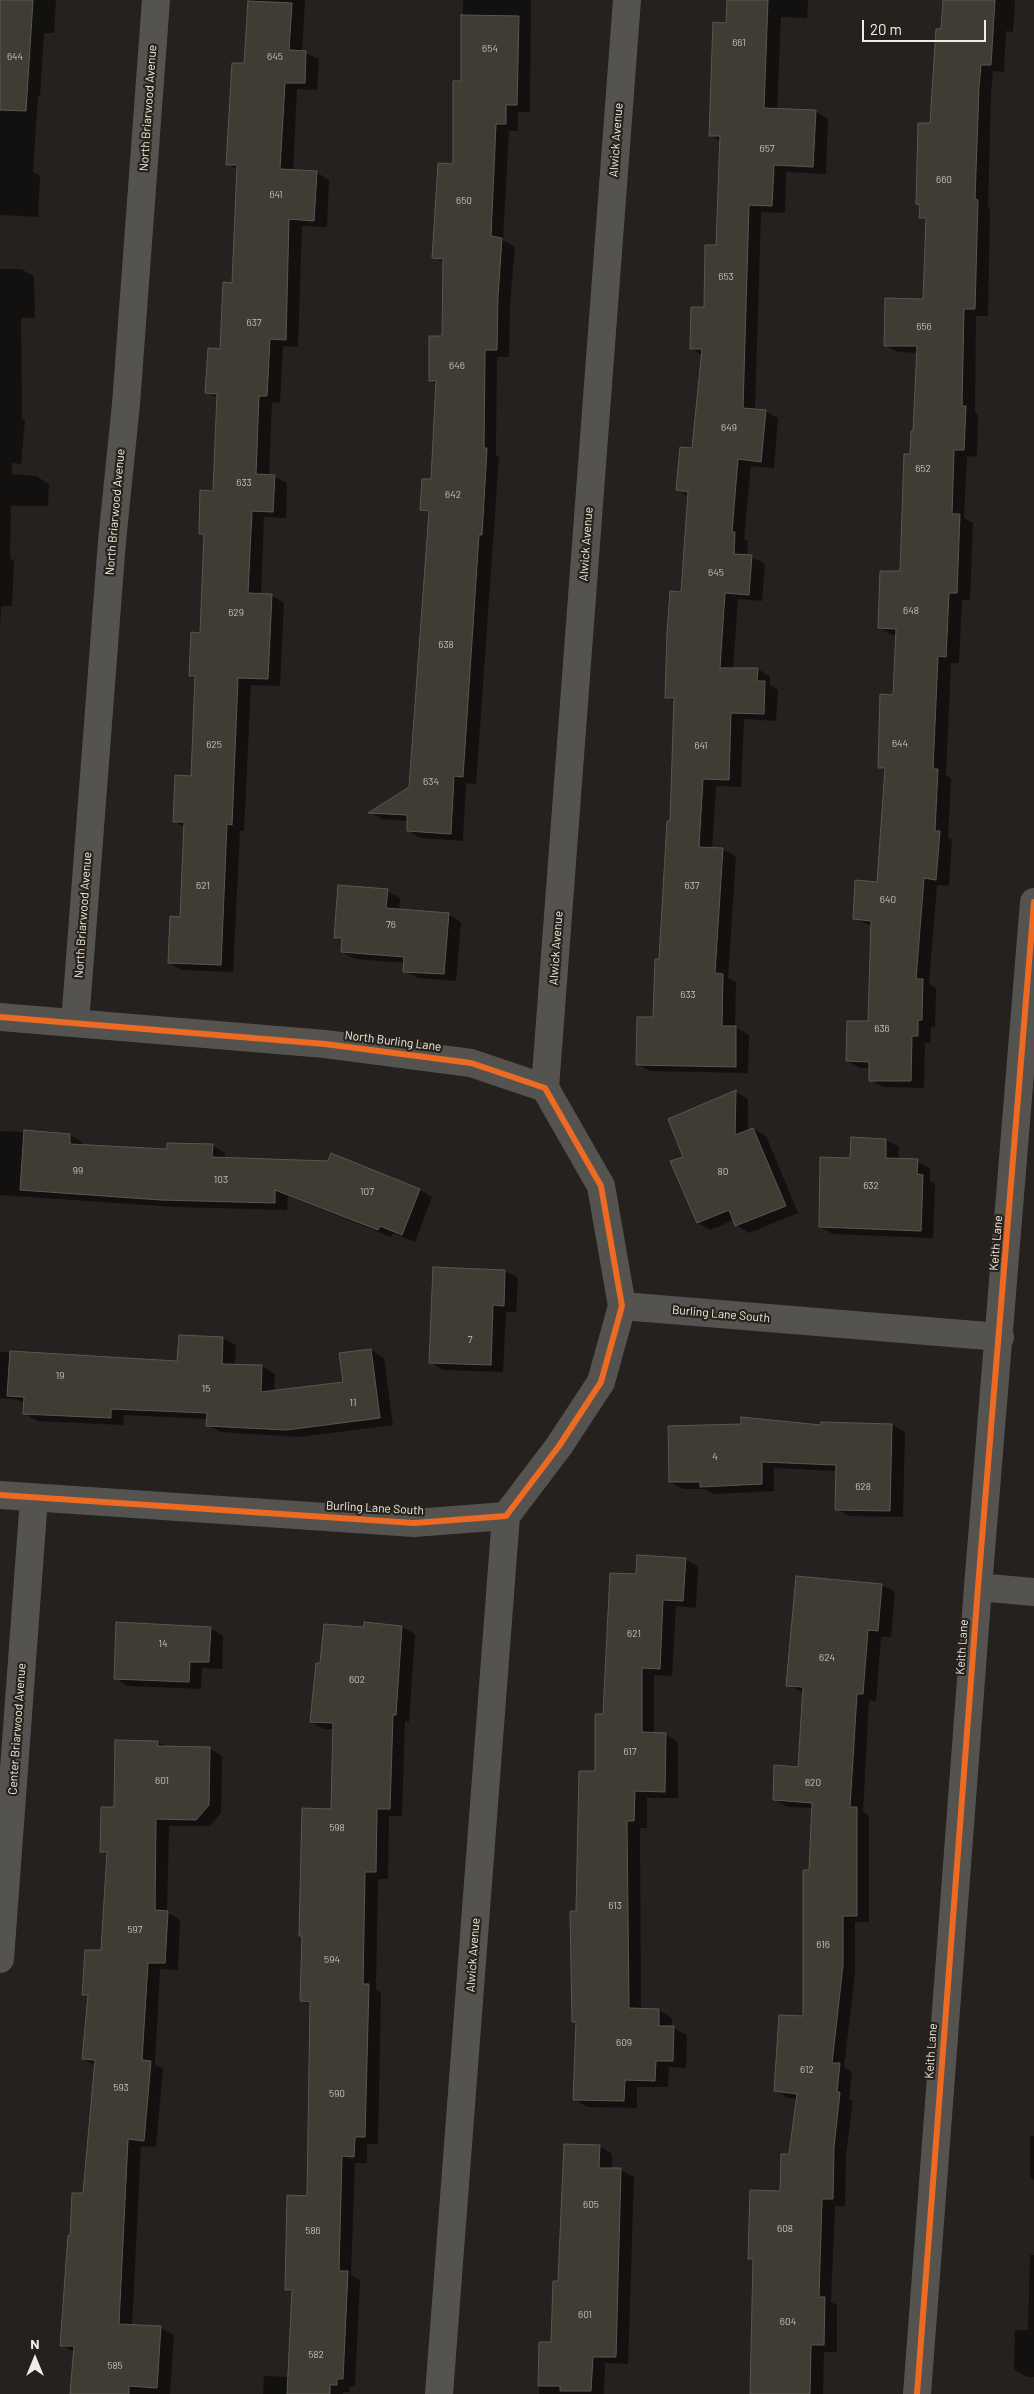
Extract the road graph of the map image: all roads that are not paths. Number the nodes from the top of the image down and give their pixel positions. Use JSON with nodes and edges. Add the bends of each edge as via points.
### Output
{"nodes":[{"id":1,"x":156,"y":0,"type":"edge"},
{"id":2,"x":627,"y":0,"type":"edge"},
{"id":3,"x":1034,"y":902,"type":"edge"},
{"id":4,"x":0,"y":1017,"type":"edge"},
{"id":5,"x":75,"y":1023,"type":"junction"},
{"id":6,"x":545,"y":1088,"type":"junction"},
{"id":7,"x":622,"y":1306,"type":"junction"},
{"id":8,"x":1000,"y":1337,"type":"junction"},
{"id":9,"x":0,"y":1495,"type":"edge"},
{"id":10,"x":34,"y":1498,"type":"junction"},
{"id":11,"x":506,"y":1516,"type":"junction"},
{"id":12,"x":978,"y":1587,"type":"junction"},
{"id":13,"x":1034,"y":1592,"type":"edge"},
{"id":14,"x":0,"y":1959,"type":"edge"},
{"id":15,"x":440,"y":2394,"type":"edge"},
{"id":16,"x":917,"y":2394,"type":"edge"}],
"edges":[{"from":1,"to":5,"type":"street","name":"North Briarwood Avenue"},
{"from":2,"to":6,"type":"street","name":"Alwick Avenue"},
{"from":3,"to":8,"type":"street","name":"Keith Lane"},
{"from":4,"to":5,"type":"street","name":"North Burling Lane"},
{"from":5,"to":6,"type":"street","name":"North Burling Lane","via":[[325,1044],[471,1063]]},
{"from":6,"to":7,"type":"street","via":[[601,1186]]},
{"from":7,"to":8,"type":"street","name":"Burling Lane South"},
{"from":7,"to":11,"type":"street","via":[[602,1382]]},
{"from":8,"to":12,"type":"street","name":"Keith Lane"},
{"from":9,"to":10,"type":"street","name":"Burling Lane South"},
{"from":10,"to":11,"type":"street","name":"Burling Lane South","via":[[414,1523]]},
{"from":10,"to":14,"type":"street","name":"Center Briarwood Avenue"},
{"from":11,"to":15,"type":"street","name":"Alwick Avenue"},
{"from":12,"to":13,"type":"street"},
{"from":12,"to":16,"type":"street","name":"Keith Lane"}]}
